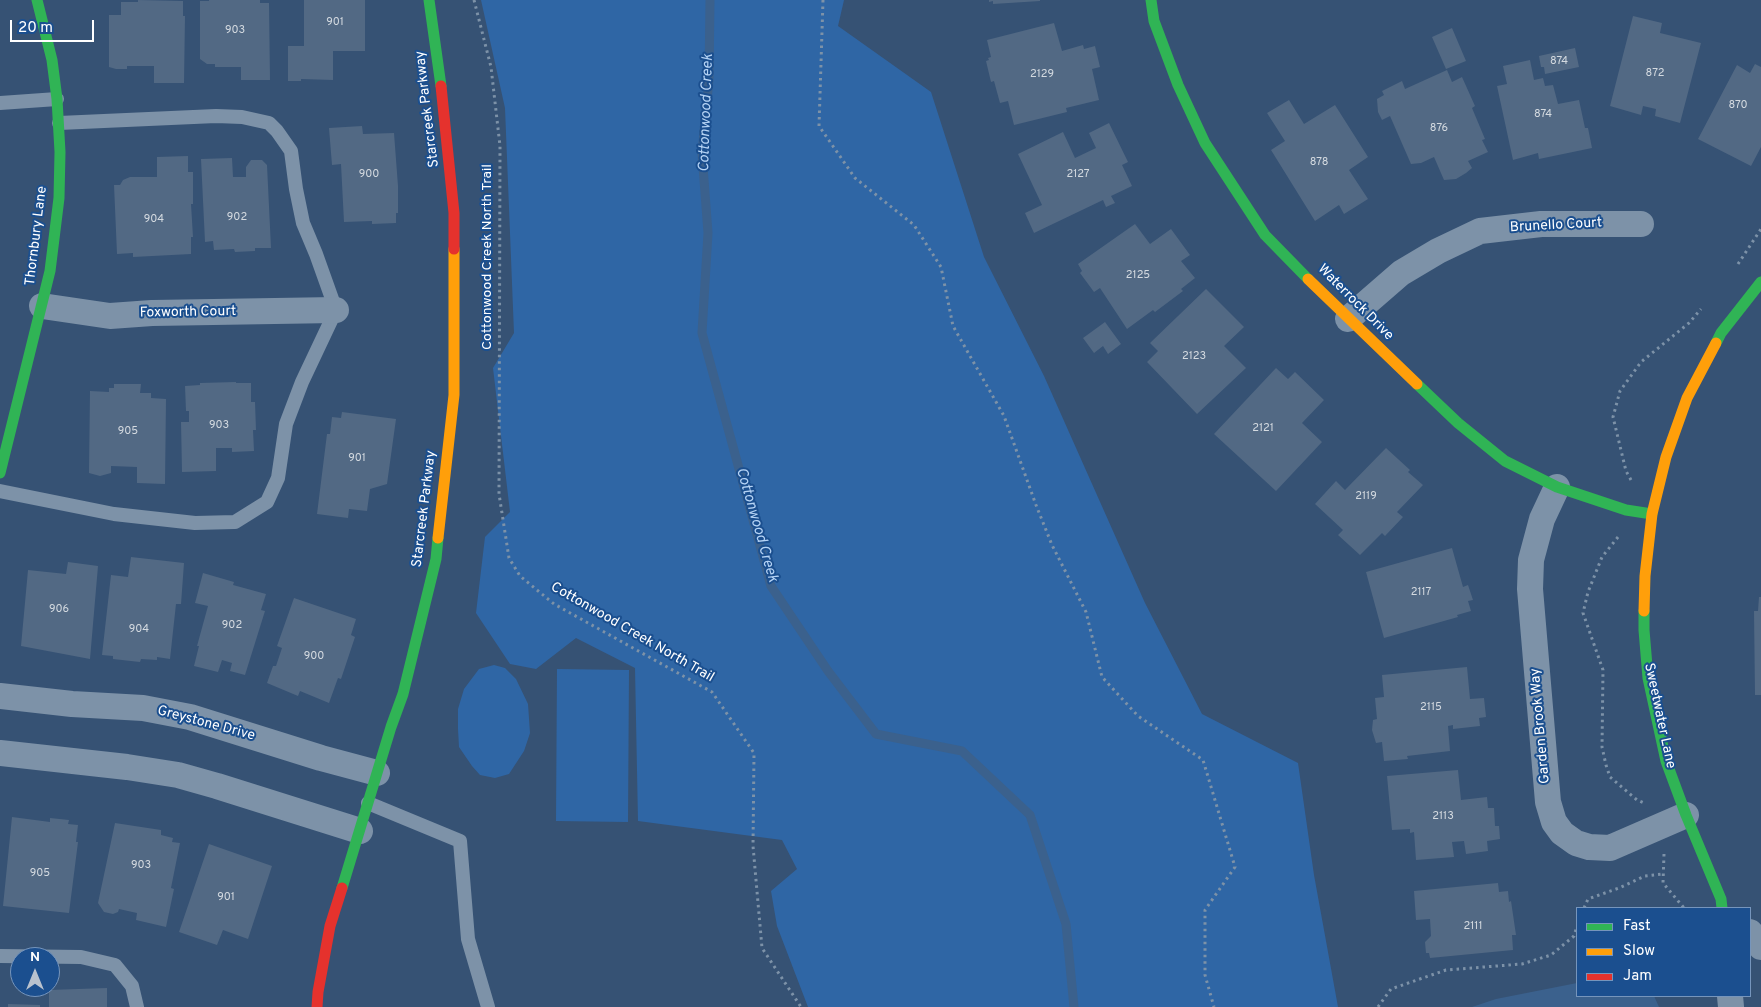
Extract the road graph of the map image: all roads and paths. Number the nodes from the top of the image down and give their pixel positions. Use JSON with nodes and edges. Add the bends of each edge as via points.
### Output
{"nodes":[{"id":1,"x":37,"y":0,"type":"edge"},
{"id":2,"x":429,"y":0,"type":"edge"},
{"id":3,"x":474,"y":0,"type":"edge"},
{"id":4,"x":822,"y":0,"type":"edge"},
{"id":5,"x":1150,"y":0,"type":"edge"},
{"id":6,"x":57,"y":99,"type":"junction"},
{"id":7,"x":0,"y":103,"type":"edge"},
{"id":8,"x":58,"y":123,"type":"junction"},
{"id":9,"x":1641,"y":224,"type":"dead end"},
{"id":10,"x":1757,"y":297,"type":"edge"},
{"id":11,"x":42,"y":306,"type":"junction"},
{"id":12,"x":336,"y":310,"type":"junction"},
{"id":13,"x":1348,"y":319,"type":"junction"},
{"id":14,"x":0,"y":473,"type":"edge"},
{"id":15,"x":1557,"y":487,"type":"junction"},
{"id":16,"x":0,"y":491,"type":"edge"},
{"id":17,"x":1652,"y":514,"type":"junction"},
{"id":18,"x":0,"y":696,"type":"edge"},
{"id":19,"x":0,"y":752,"type":"edge"},
{"id":20,"x":377,"y":773,"type":"junction"},
{"id":21,"x":368,"y":803,"type":"junction"},
{"id":22,"x":1686,"y":815,"type":"junction"},
{"id":23,"x":360,"y":831,"type":"junction"},
{"id":24,"x":1663,"y":874,"type":"dead end"},
{"id":25,"x":1724,"y":905,"type":"edge"},
{"id":26,"x":1584,"y":907,"type":"edge"},
{"id":27,"x":1576,"y":929,"type":"edge"},
{"id":28,"x":1751,"y":933,"type":"edge"},
{"id":29,"x":1761,"y":947,"type":"edge"},
{"id":30,"x":0,"y":956,"type":"edge"},
{"id":31,"x":138,"y":1007,"type":"edge"},
{"id":32,"x":317,"y":1007,"type":"edge"},
{"id":33,"x":488,"y":1007,"type":"edge"},
{"id":34,"x":801,"y":1007,"type":"edge"},
{"id":35,"x":1214,"y":1007,"type":"edge"},
{"id":36,"x":1378,"y":1007,"type":"edge"}],
"edges":[{"from":1,"to":6,"type":"street","name":"Thornbury Lane","via":[[52,60]]},
{"from":2,"to":20,"type":"street","name":"Starcreek Parkway","via":[[444,105],[454,213],[454,395],[436,559],[403,694]]},
{"from":3,"to":34,"type":"path","name":"Cottonwood Creek North Trail","via":[[490,68],[500,146],[499,494],[509,558],[520,576],[554,604],[712,692],[754,753],[753,846],[762,948]]},
{"from":4,"to":35,"type":"path","via":[[819,126],[855,178],[914,226],[941,267],[954,326],[1004,416],[1052,545],[1086,612],[1102,677],[1138,716],[1203,760],[1235,867],[1205,910],[1205,975]]},
{"from":5,"to":13,"type":"street","name":"Waterrock Drive","via":[[1154,21],[1178,85],[1205,143],[1265,235]]},
{"from":6,"to":7,"type":"lane"},
{"from":6,"to":8,"type":"street","name":"Thornbury Lane"},
{"from":8,"to":11,"type":"street","name":"Thornbury Lane","via":[[58,198],[50,270]]},
{"from":8,"to":12,"type":"lane","via":[[216,116],[269,123],[291,151],[303,223]]},
{"from":9,"to":13,"type":"street","name":"Brunello Court","via":[[1541,224],[1480,231],[1438,250],[1401,273]]},
{"from":10,"to":17,"type":"street","name":"Sweetwater Lane","via":[[1721,333],[1687,398],[1666,457]]},
{"from":11,"to":12,"type":"street","name":"Foxworth Court","via":[[110,316]]},
{"from":11,"to":14,"type":"street","name":"Thornbury Lane"},
{"from":12,"to":16,"type":"lane","via":[[286,424],[278,478],[266,502],[235,522],[195,523],[114,514]]},
{"from":13,"to":15,"type":"street","name":"Waterrock Drive","via":[[1464,428],[1505,461]]},
{"from":15,"to":17,"type":"street","name":"Waterrock Drive","via":[[1626,510]]},
{"from":15,"to":22,"type":"street","name":"Garden Brook Way","via":[[1542,519],[1531,560],[1530,589],[1548,802],[1554,822],[1562,833],[1576,842],[1589,847],[1610,848]]},
{"from":17,"to":22,"type":"street","name":"Sweetwater Lane","via":[[1645,576],[1644,630],[1648,678],[1666,761]]},
{"from":18,"to":20,"type":"street","name":"Greystone Drive","via":[[143,708],[190,717]]},
{"from":19,"to":23,"type":"street","via":[[178,775]]},
{"from":20,"to":21,"type":"street","name":"Starcreek Parkway"},
{"from":21,"to":23,"type":"street","name":"Starcreek Parkway"},
{"from":21,"to":33,"type":"lane","via":[[460,841],[468,939]]},
{"from":22,"to":25,"type":"street","name":"Sweetwater Lane"},
{"from":23,"to":32,"type":"street","name":"Starcreek Parkway","via":[[330,926]]},
{"from":24,"to":26,"type":"path","via":[[1645,876],[1588,899]]},
{"from":27,"to":36,"type":"path","via":[[1574,936],[1551,954],[1522,964],[1446,970],[1391,989]]},
{"from":28,"to":29,"type":"street"},
{"from":30,"to":31,"type":"lane","via":[[81,957],[115,965],[132,986]]}]}
